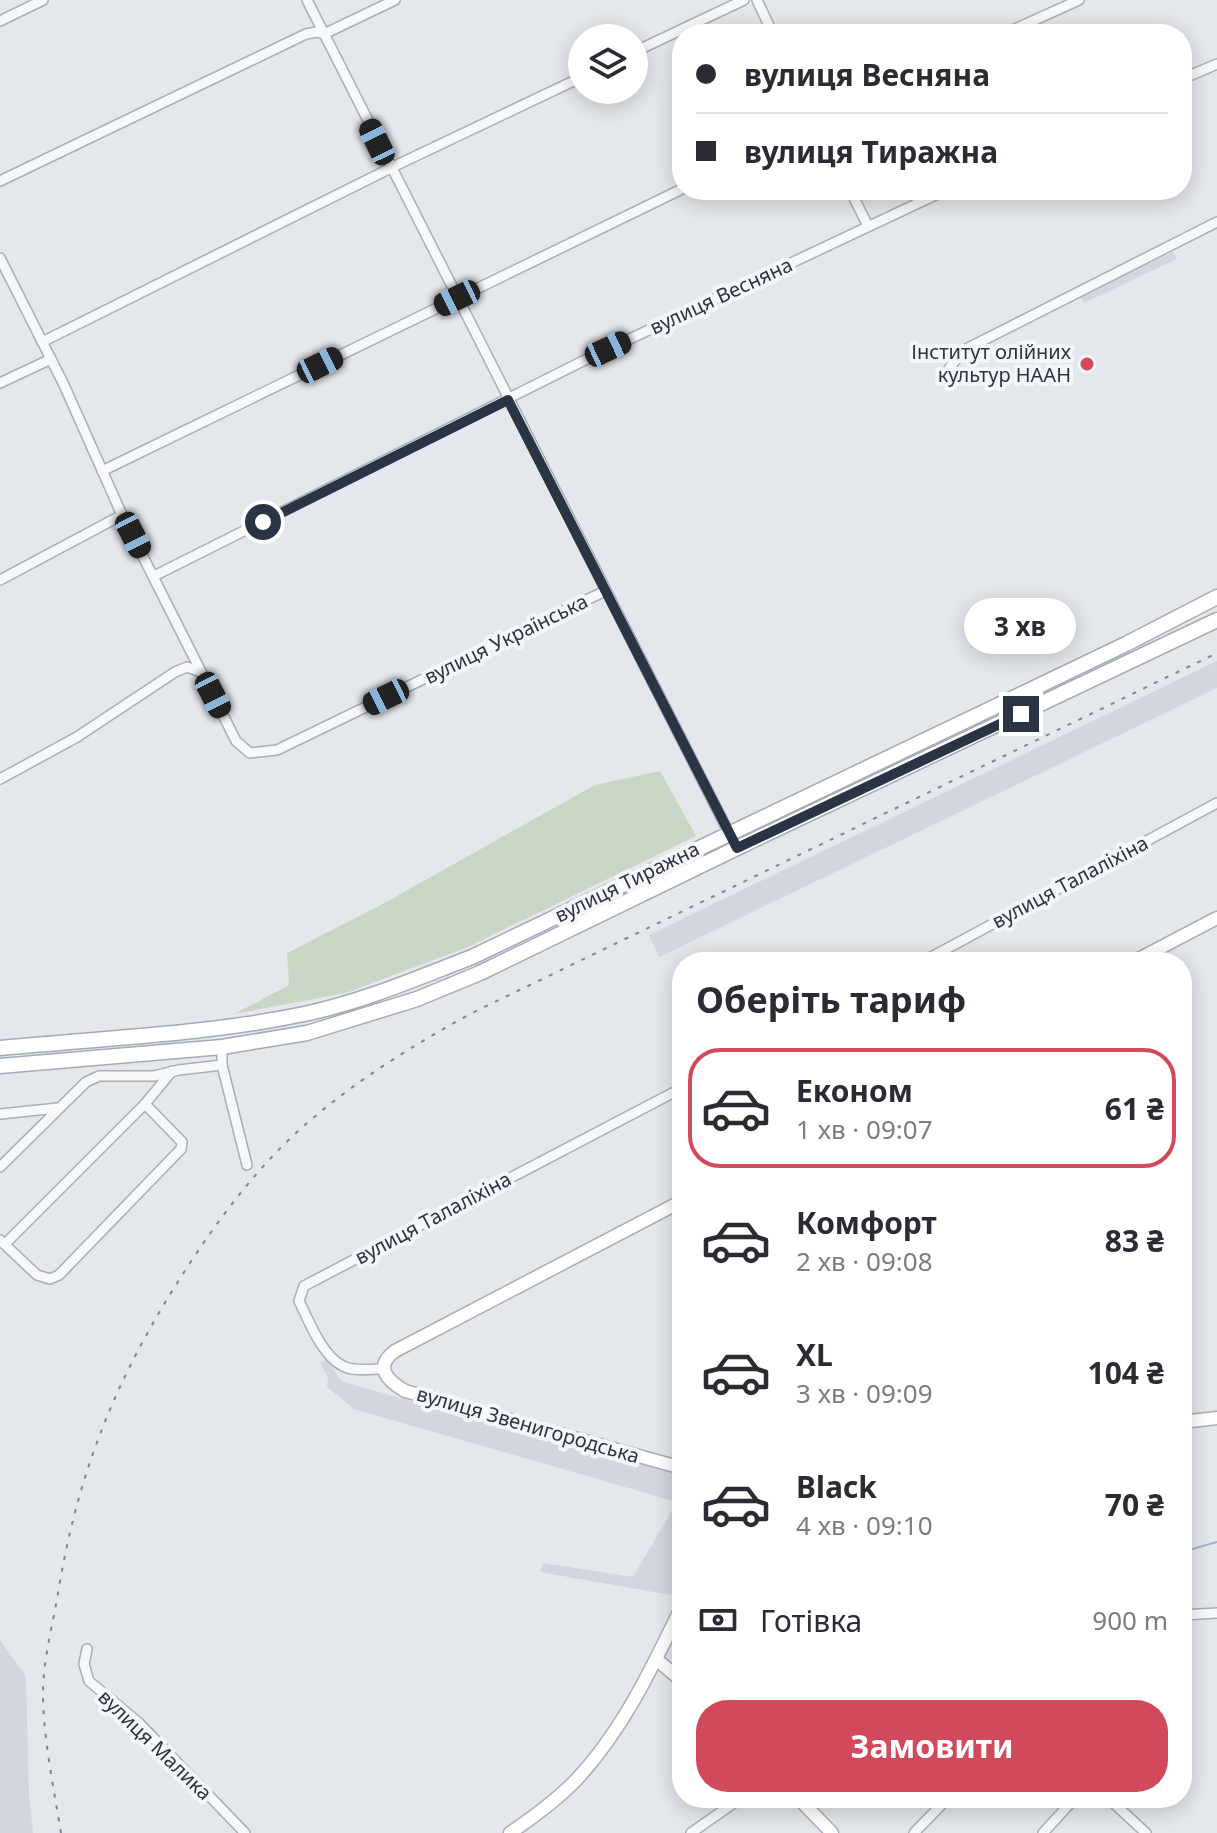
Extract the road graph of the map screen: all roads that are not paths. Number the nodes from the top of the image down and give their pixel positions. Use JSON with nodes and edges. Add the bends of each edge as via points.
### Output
{"nodes":[{"id":1,"x":43,"y":0,"type":"edge"},
{"id":2,"x":307,"y":0,"type":"edge"},
{"id":3,"x":395,"y":0,"type":"edge"},
{"id":4,"x":744,"y":0,"type":"edge"},
{"id":5,"x":757,"y":0,"type":"edge"},
{"id":6,"x":1079,"y":0,"type":"edge"},
{"id":7,"x":0,"y":21,"type":"edge"},
{"id":8,"x":693,"y":24,"type":"edge"},
{"id":9,"x":768,"y":24,"type":"edge"},
{"id":10,"x":1026,"y":24,"type":"edge"},
{"id":11,"x":324,"y":34,"type":"junction"},
{"id":12,"x":672,"y":34,"type":"edge"},
{"id":13,"x":648,"y":45,"type":"edge"},
{"id":14,"x":1217,"y":64,"type":"edge"},
{"id":15,"x":1192,"y":75,"type":"edge"},
{"id":16,"x":568,"y":84,"type":"edge"},
{"id":17,"x":391,"y":169,"type":"junction"},
{"id":18,"x":0,"y":181,"type":"edge"},
{"id":19,"x":672,"y":194,"type":"edge"},
{"id":20,"x":855,"y":200,"type":"edge"},
{"id":21,"x":924,"y":200,"type":"edge"},
{"id":22,"x":1217,"y":222,"type":"edge"},
{"id":23,"x":868,"y":226,"type":"junction"},
{"id":24,"x":0,"y":258,"type":"edge"},
{"id":25,"x":457,"y":298,"type":"junction"},
{"id":26,"x":42,"y":342,"type":"junction"},
{"id":27,"x":51,"y":359,"type":"junction"},
{"id":28,"x":949,"y":376,"type":"dead end"},
{"id":29,"x":0,"y":383,"type":"edge"},
{"id":30,"x":508,"y":400,"type":"junction"},
{"id":31,"x":102,"y":471,"type":"junction"},
{"id":32,"x":122,"y":515,"type":"junction"},
{"id":33,"x":154,"y":576,"type":"junction"},
{"id":34,"x":0,"y":580,"type":"edge"},
{"id":35,"x":605,"y":591,"type":"junction"},
{"id":36,"x":1217,"y":597,"type":"edge"},
{"id":37,"x":1217,"y":620,"type":"edge"},
{"id":38,"x":201,"y":672,"type":"junction"},
{"id":39,"x":0,"y":779,"type":"edge"},
{"id":40,"x":1217,"y":803,"type":"edge"},
{"id":41,"x":729,"y":833,"type":"junction"},
{"id":42,"x":737,"y":848,"type":"junction"},
{"id":43,"x":1217,"y":918,"type":"edge"},
{"id":44,"x":941,"y":952,"type":"edge"},
{"id":45,"x":1152,"y":952,"type":"edge"},
{"id":46,"x":222,"y":1028,"type":"junction"},
{"id":47,"x":222,"y":1047,"type":"junction"},
{"id":48,"x":0,"y":1048,"type":"edge"},
{"id":49,"x":222,"y":1065,"type":"junction"},
{"id":50,"x":0,"y":1066,"type":"edge"},
{"id":51,"x":172,"y":1071,"type":"junction"},
{"id":52,"x":672,"y":1093,"type":"edge"},
{"id":53,"x":145,"y":1104,"type":"junction"},
{"id":54,"x":58,"y":1108,"type":"junction"},
{"id":55,"x":0,"y":1114,"type":"edge"},
{"id":56,"x":247,"y":1165,"type":"dead end"},
{"id":57,"x":0,"y":1167,"type":"edge"},
{"id":58,"x":672,"y":1206,"type":"edge"},
{"id":59,"x":2,"y":1242,"type":"edge"},
{"id":60,"x":383,"y":1369,"type":"junction"},
{"id":61,"x":1217,"y":1418,"type":"edge"},
{"id":62,"x":1192,"y":1421,"type":"edge"},
{"id":63,"x":672,"y":1465,"type":"edge"},
{"id":64,"x":1217,"y":1613,"type":"edge"},
{"id":65,"x":1192,"y":1614,"type":"edge"},
{"id":66,"x":672,"y":1626,"type":"edge"},
{"id":67,"x":87,"y":1649,"type":"dead end"},
{"id":68,"x":656,"y":1659,"type":"junction"},
{"id":69,"x":672,"y":1673,"type":"edge"},
{"id":70,"x":725,"y":1808,"type":"edge"},
{"id":71,"x":808,"y":1808,"type":"edge"},
{"id":72,"x":938,"y":1808,"type":"edge"},
{"id":73,"x":1066,"y":1808,"type":"edge"},
{"id":74,"x":1119,"y":1808,"type":"edge"},
{"id":75,"x":245,"y":1833,"type":"edge"},
{"id":76,"x":510,"y":1833,"type":"edge"},
{"id":77,"x":691,"y":1833,"type":"edge"},
{"id":78,"x":832,"y":1833,"type":"edge"},
{"id":79,"x":914,"y":1833,"type":"edge"},
{"id":80,"x":1043,"y":1833,"type":"edge"},
{"id":81,"x":1146,"y":1833,"type":"edge"}],
"edges":[{"from":1,"to":7,"type":"street"},
{"from":2,"to":11,"type":"street"},
{"from":3,"to":11,"type":"street"},
{"from":4,"to":8,"type":"street"},
{"from":5,"to":9,"type":"street"},
{"from":6,"to":10,"type":"street"},
{"from":11,"to":17,"type":"street"},
{"from":11,"to":18,"type":"street","via":[[306,34]]},
{"from":12,"to":13,"type":"street"},
{"from":14,"to":15,"type":"street"},
{"from":16,"to":17,"type":"street"},
{"from":17,"to":25,"type":"street"},
{"from":17,"to":26,"type":"street"},
{"from":19,"to":25,"type":"street"},
{"from":20,"to":23,"type":"street"},
{"from":21,"to":23,"type":"street","name":"вулиця Весняна"},
{"from":22,"to":28,"type":"street","via":[[962,351]]},
{"from":23,"to":30,"type":"street","name":"вулиця Весняна"},
{"from":24,"to":26,"type":"street"},
{"from":25,"to":30,"type":"street"},
{"from":25,"to":31,"type":"street"},
{"from":26,"to":27,"type":"street"},
{"from":27,"to":29,"type":"street"},
{"from":27,"to":31,"type":"street"},
{"from":30,"to":33,"type":"street","name":"вулиця Весняна"},
{"from":30,"to":35,"type":"street"},
{"from":31,"to":32,"type":"street"},
{"from":32,"to":33,"type":"street"},
{"from":32,"to":34,"type":"street"},
{"from":33,"to":38,"type":"street"},
{"from":35,"to":38,"type":"street","name":"вулиця Українська","via":[[277,750],[250,753],[236,741]]},
{"from":35,"to":41,"type":"street"},
{"from":36,"to":41,"type":"main road","name":"вулиця Тиражна"},
{"from":37,"to":42,"type":"main road","name":"вулиця Тиражна"},
{"from":38,"to":39,"type":"street","via":[[187,667],[175,672],[77,737]]},
{"from":40,"to":44,"type":"street","name":"вулиця Талаліхіна"},
{"from":41,"to":42,"type":"street"},
{"from":41,"to":46,"type":"main road","name":"вулиця Тиражна","via":[[472,957],[347,1003]]},
{"from":42,"to":47,"type":"main road","name":"вулиця Тиражна","via":[[417,999],[307,1033]]},
{"from":43,"to":45,"type":"street"},
{"from":46,"to":47,"type":"main road"},
{"from":46,"to":48,"type":"main road","name":"вулиця Тиражна"},
{"from":47,"to":49,"type":"street"},
{"from":47,"to":50,"type":"main road","name":"вулиця Тиражна"},
{"from":49,"to":51,"type":"street"},
{"from":49,"to":56,"type":"street"},
{"from":51,"to":53,"type":"street"},
{"from":51,"to":54,"type":"street","via":[[99,1076]]},
{"from":52,"to":60,"type":"street","name":"вулиця Талаліхіна","via":[[304,1286],[299,1301],[333,1359],[348,1368]]},
{"from":53,"to":59,"type":"street"},
{"from":53,"to":59,"type":"street","via":[[182,1142],[181,1149],[59,1275],[37,1275]]},
{"from":54,"to":55,"type":"street"},
{"from":54,"to":57,"type":"street"},
{"from":58,"to":60,"type":"street","via":[[395,1351]]},
{"from":60,"to":63,"type":"street","name":"вулиця Звенигородська","via":[[385,1377],[405,1391]]},
{"from":61,"to":62,"type":"street"},
{"from":64,"to":65,"type":"street"},
{"from":66,"to":68,"type":"street"},
{"from":67,"to":75,"type":"street","name":"вулиця Малика","via":[[89,1681],[139,1723]]},
{"from":68,"to":69,"type":"street"},
{"from":68,"to":76,"type":"street","via":[[612,1735],[576,1780]]},
{"from":70,"to":77,"type":"street"},
{"from":71,"to":78,"type":"street"},
{"from":72,"to":79,"type":"street"},
{"from":73,"to":80,"type":"street"},
{"from":74,"to":81,"type":"street"}]}
